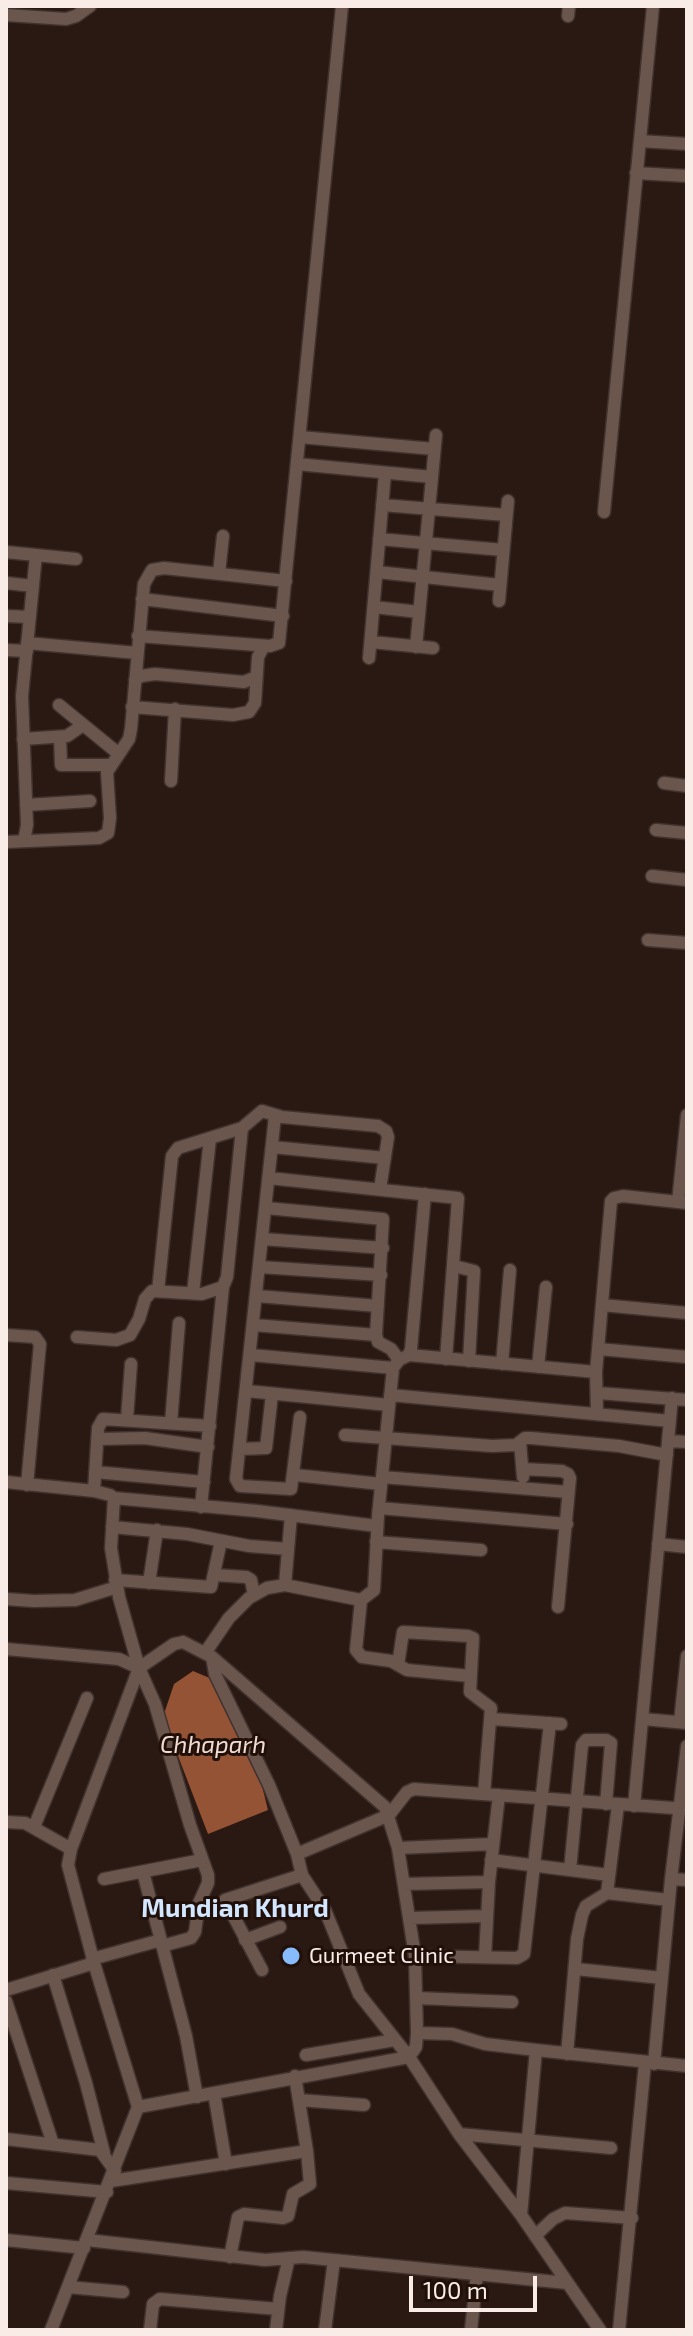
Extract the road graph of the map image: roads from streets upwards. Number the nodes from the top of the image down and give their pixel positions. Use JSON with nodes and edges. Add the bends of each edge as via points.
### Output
{"nodes":[{"id":1,"x":90,"y":6,"type":"edge"},
{"id":2,"x":342,"y":6,"type":"edge"},
{"id":3,"x":653,"y":6,"type":"edge"},
{"id":4,"x":30,"y":11,"type":"edge"},
{"id":5,"x":69,"y":12,"type":"edge"},
{"id":6,"x":6,"y":15,"type":"edge"},
{"id":7,"x":640,"y":141,"type":"junction"},
{"id":8,"x":687,"y":144,"type":"edge"},
{"id":9,"x":636,"y":173,"type":"junction"},
{"id":10,"x":687,"y":176,"type":"edge"},
{"id":11,"x":436,"y":435,"type":"dead end"},
{"id":12,"x":300,"y":437,"type":"junction"},
{"id":13,"x":434,"y":449,"type":"junction"},
{"id":14,"x":297,"y":464,"type":"junction"},
{"id":15,"x":385,"y":473,"type":"junction"},
{"id":16,"x":432,"y":477,"type":"junction"},
{"id":17,"x":508,"y":501,"type":"dead end"},
{"id":18,"x":382,"y":505,"type":"junction"},
{"id":19,"x":429,"y":509,"type":"junction"},
{"id":20,"x":604,"y":512,"type":"dead end"},
{"id":21,"x":506,"y":515,"type":"junction"},
{"id":22,"x":223,"y":536,"type":"dead end"},
{"id":23,"x":379,"y":539,"type":"junction"},
{"id":24,"x":426,"y":543,"type":"junction"},
{"id":25,"x":503,"y":550,"type":"junction"},
{"id":26,"x":6,"y":552,"type":"edge"},
{"id":27,"x":36,"y":555,"type":"junction"},
{"id":28,"x":76,"y":559,"type":"dead end"},
{"id":29,"x":377,"y":572,"type":"junction"},
{"id":30,"x":219,"y":573,"type":"junction"},
{"id":31,"x":423,"y":577,"type":"junction"},
{"id":32,"x":286,"y":581,"type":"junction"},
{"id":33,"x":6,"y":583,"type":"edge"},
{"id":34,"x":500,"y":585,"type":"junction"},
{"id":35,"x":33,"y":586,"type":"junction"},
{"id":36,"x":142,"y":599,"type":"junction"},
{"id":37,"x":499,"y":601,"type":"dead end"},
{"id":38,"x":374,"y":607,"type":"junction"},
{"id":39,"x":419,"y":612,"type":"junction"},
{"id":40,"x":6,"y":616,"type":"edge"},
{"id":41,"x":283,"y":616,"type":"junction"},
{"id":42,"x":30,"y":617,"type":"junction"},
{"id":43,"x":138,"y":636,"type":"junction"},
{"id":44,"x":371,"y":642,"type":"junction"},
{"id":45,"x":264,"y":646,"type":"junction"},
{"id":46,"x":27,"y":647,"type":"junction"},
{"id":47,"x":416,"y":647,"type":"junction"},
{"id":48,"x":433,"y":648,"type":"dead end"},
{"id":49,"x":6,"y":650,"type":"edge"},
{"id":50,"x":137,"y":653,"type":"junction"},
{"id":51,"x":369,"y":658,"type":"dead end"},
{"id":52,"x":256,"y":677,"type":"junction"},
{"id":53,"x":135,"y":680,"type":"junction"},
{"id":54,"x":59,"y":705,"type":"dead end"},
{"id":55,"x":132,"y":707,"type":"junction"},
{"id":56,"x":175,"y":709,"type":"junction"},
{"id":57,"x":83,"y":725,"type":"junction"},
{"id":58,"x":60,"y":737,"type":"junction"},
{"id":59,"x":23,"y":739,"type":"junction"},
{"id":60,"x":119,"y":754,"type":"junction"},
{"id":61,"x":110,"y":765,"type":"junction"},
{"id":62,"x":171,"y":781,"type":"dead end"},
{"id":63,"x":664,"y":783,"type":"dead end"},
{"id":64,"x":687,"y":786,"type":"edge"},
{"id":65,"x":90,"y":801,"type":"dead end"},
{"id":66,"x":26,"y":805,"type":"junction"},
{"id":67,"x":656,"y":830,"type":"dead end"},
{"id":68,"x":687,"y":833,"type":"edge"},
{"id":69,"x":24,"y":841,"type":"junction"},
{"id":70,"x":6,"y":842,"type":"edge"},
{"id":71,"x":652,"y":876,"type":"dead end"},
{"id":72,"x":687,"y":880,"type":"edge"},
{"id":73,"x":648,"y":940,"type":"dead end"},
{"id":74,"x":687,"y":943,"type":"edge"},
{"id":75,"x":687,"y":1115,"type":"edge"},
{"id":76,"x":275,"y":1116,"type":"junction"},
{"id":77,"x":242,"y":1128,"type":"junction"},
{"id":78,"x":210,"y":1139,"type":"junction"},
{"id":79,"x":272,"y":1147,"type":"junction"},
{"id":80,"x":385,"y":1158,"type":"junction"},
{"id":81,"x":269,"y":1178,"type":"junction"},
{"id":82,"x":380,"y":1189,"type":"junction"},
{"id":83,"x":425,"y":1194,"type":"junction"},
{"id":84,"x":682,"y":1202,"type":"edge"},
{"id":85,"x":266,"y":1208,"type":"junction"},
{"id":86,"x":263,"y":1239,"type":"junction"},
{"id":87,"x":383,"y":1248,"type":"junction"},
{"id":88,"x":454,"y":1266,"type":"junction"},
{"id":89,"x":260,"y":1267,"type":"junction"},
{"id":90,"x":510,"y":1270,"type":"dead end"},
{"id":91,"x":381,"y":1275,"type":"junction"},
{"id":92,"x":223,"y":1287,"type":"junction"},
{"id":93,"x":546,"y":1287,"type":"dead end"},
{"id":94,"x":158,"y":1291,"type":"junction"},
{"id":95,"x":193,"y":1293,"type":"junction"},
{"id":96,"x":257,"y":1296,"type":"junction"},
{"id":97,"x":602,"y":1305,"type":"junction"},
{"id":98,"x":378,"y":1306,"type":"junction"},
{"id":99,"x":687,"y":1313,"type":"edge"},
{"id":100,"x":179,"y":1323,"type":"dead end"},
{"id":101,"x":254,"y":1325,"type":"junction"},
{"id":102,"x":6,"y":1335,"type":"edge"},
{"id":103,"x":376,"y":1335,"type":"junction"},
{"id":104,"x":77,"y":1337,"type":"dead end"},
{"id":105,"x":599,"y":1349,"type":"junction"},
{"id":106,"x":251,"y":1355,"type":"junction"},
{"id":107,"x":687,"y":1357,"type":"edge"},
{"id":108,"x":446,"y":1359,"type":"junction"},
{"id":109,"x":400,"y":1361,"type":"junction"},
{"id":110,"x":469,"y":1361,"type":"junction"},
{"id":111,"x":131,"y":1364,"type":"dead end"},
{"id":112,"x":502,"y":1364,"type":"junction"},
{"id":113,"x":538,"y":1367,"type":"junction"},
{"id":114,"x":596,"y":1372,"type":"junction"},
{"id":115,"x":247,"y":1391,"type":"junction"},
{"id":116,"x":598,"y":1393,"type":"junction"},
{"id":117,"x":272,"y":1394,"type":"junction"},
{"id":118,"x":672,"y":1398,"type":"junction"},
{"id":119,"x":390,"y":1400,"type":"junction"},
{"id":120,"x":687,"y":1400,"type":"edge"},
{"id":121,"x":597,"y":1413,"type":"junction"},
{"id":122,"x":300,"y":1417,"type":"dead end"},
{"id":123,"x":127,"y":1419,"type":"junction"},
{"id":124,"x":670,"y":1421,"type":"junction"},
{"id":125,"x":171,"y":1423,"type":"junction"},
{"id":126,"x":210,"y":1426,"type":"junction"},
{"id":127,"x":345,"y":1435,"type":"dead end"},
{"id":128,"x":386,"y":1438,"type":"junction"},
{"id":129,"x":99,"y":1439,"type":"junction"},
{"id":130,"x":669,"y":1441,"type":"junction"},
{"id":131,"x":520,"y":1442,"type":"junction"},
{"id":132,"x":687,"y":1442,"type":"edge"},
{"id":133,"x":208,"y":1447,"type":"junction"},
{"id":134,"x":240,"y":1449,"type":"junction"},
{"id":135,"x":667,"y":1455,"type":"junction"},
{"id":136,"x":523,"y":1469,"type":"junction"},
{"id":137,"x":95,"y":1472,"type":"junction"},
{"id":138,"x":295,"y":1475,"type":"junction"},
{"id":139,"x":381,"y":1480,"type":"junction"},
{"id":140,"x":6,"y":1482,"type":"edge"},
{"id":141,"x":204,"y":1482,"type":"junction"},
{"id":142,"x":27,"y":1485,"type":"junction"},
{"id":143,"x":271,"y":1489,"type":"junction"},
{"id":144,"x":523,"y":1489,"type":"junction"},
{"id":145,"x":94,"y":1491,"type":"junction"},
{"id":146,"x":568,"y":1492,"type":"junction"},
{"id":147,"x":114,"y":1498,"type":"junction"},
{"id":148,"x":201,"y":1507,"type":"junction"},
{"id":149,"x":379,"y":1508,"type":"junction"},
{"id":150,"x":268,"y":1512,"type":"junction"},
{"id":151,"x":291,"y":1515,"type":"junction"},
{"id":152,"x":567,"y":1524,"type":"junction"},
{"id":153,"x":377,"y":1526,"type":"junction"},
{"id":154,"x":112,"y":1527,"type":"junction"},
{"id":155,"x":157,"y":1530,"type":"junction"},
{"id":156,"x":221,"y":1541,"type":"junction"},
{"id":157,"x":376,"y":1542,"type":"junction"},
{"id":158,"x":658,"y":1544,"type":"junction"},
{"id":159,"x":687,"y":1547,"type":"edge"},
{"id":160,"x":288,"y":1549,"type":"junction"},
{"id":161,"x":481,"y":1550,"type":"dead end"},
{"id":162,"x":215,"y":1575,"type":"junction"},
{"id":163,"x":149,"y":1583,"type":"junction"},
{"id":164,"x":116,"y":1584,"type":"junction"},
{"id":165,"x":285,"y":1585,"type":"junction"},
{"id":166,"x":254,"y":1595,"type":"junction"},
{"id":167,"x":6,"y":1599,"type":"edge"},
{"id":168,"x":361,"y":1600,"type":"junction"},
{"id":169,"x":558,"y":1607,"type":"dead end"},
{"id":170,"x":6,"y":1649,"type":"edge"},
{"id":171,"x":208,"y":1655,"type":"junction"},
{"id":172,"x":687,"y":1656,"type":"edge"},
{"id":173,"x":398,"y":1665,"type":"junction"},
{"id":174,"x":139,"y":1668,"type":"junction"},
{"id":175,"x":470,"y":1676,"type":"junction"},
{"id":176,"x":87,"y":1698,"type":"dead end"},
{"id":177,"x":492,"y":1719,"type":"junction"},
{"id":178,"x":643,"y":1719,"type":"junction"},
{"id":179,"x":684,"y":1722,"type":"edge"},
{"id":180,"x":687,"y":1746,"type":"edge"},
{"id":181,"x":484,"y":1794,"type":"junction"},
{"id":182,"x":499,"y":1795,"type":"junction"},
{"id":183,"x":540,"y":1799,"type":"junction"},
{"id":184,"x":576,"y":1802,"type":"junction"},
{"id":185,"x":612,"y":1804,"type":"junction"},
{"id":186,"x":634,"y":1806,"type":"junction"},
{"id":187,"x":683,"y":1809,"type":"edge"},
{"id":188,"x":389,"y":1815,"type":"junction"},
{"id":189,"x":6,"y":1822,"type":"edge"},
{"id":190,"x":34,"y":1827,"type":"junction"},
{"id":191,"x":493,"y":1844,"type":"junction"},
{"id":192,"x":398,"y":1848,"type":"junction"},
{"id":193,"x":71,"y":1849,"type":"junction"},
{"id":194,"x":680,"y":1852,"type":"edge"},
{"id":195,"x":297,"y":1854,"type":"junction"},
{"id":196,"x":202,"y":1860,"type":"junction"},
{"id":197,"x":491,"y":1860,"type":"junction"},
{"id":198,"x":534,"y":1866,"type":"junction"},
{"id":199,"x":570,"y":1870,"type":"junction"},
{"id":200,"x":143,"y":1872,"type":"junction"},
{"id":201,"x":302,"y":1875,"type":"junction"},
{"id":202,"x":609,"y":1875,"type":"junction"},
{"id":203,"x":104,"y":1879,"type":"dead end"},
{"id":204,"x":671,"y":1879,"type":"junction"},
{"id":205,"x":687,"y":1880,"type":"edge"},
{"id":206,"x":489,"y":1882,"type":"junction"},
{"id":207,"x":404,"y":1884,"type":"junction"},
{"id":208,"x":607,"y":1893,"type":"junction"},
{"id":209,"x":669,"y":1900,"type":"junction"},
{"id":210,"x":487,"y":1916,"type":"junction"},
{"id":211,"x":410,"y":1918,"type":"junction"},
{"id":212,"x":280,"y":1927,"type":"dead end"},
{"id":213,"x":245,"y":1940,"type":"junction"},
{"id":214,"x":162,"y":1943,"type":"junction"},
{"id":215,"x":415,"y":1956,"type":"junction"},
{"id":216,"x":485,"y":1957,"type":"junction"},
{"id":217,"x":93,"y":1961,"type":"junction"},
{"id":218,"x":576,"y":1969,"type":"junction"},
{"id":219,"x":262,"y":1970,"type":"dead end"},
{"id":220,"x":53,"y":1975,"type":"junction"},
{"id":221,"x":662,"y":1978,"type":"junction"},
{"id":222,"x":6,"y":1990,"type":"edge"},
{"id":223,"x":417,"y":1998,"type":"junction"},
{"id":224,"x":6,"y":2001,"type":"edge"},
{"id":225,"x":512,"y":2002,"type":"dead end"},
{"id":226,"x":417,"y":2033,"type":"junction"},
{"id":227,"x":395,"y":2040,"type":"junction"},
{"id":228,"x":12,"y":2042,"type":"edge"},
{"id":229,"x":536,"y":2050,"type":"junction"},
{"id":230,"x":567,"y":2054,"type":"junction"},
{"id":231,"x":306,"y":2055,"type":"dead end"},
{"id":232,"x":409,"y":2057,"type":"junction"},
{"id":233,"x":650,"y":2063,"type":"junction"},
{"id":234,"x":687,"y":2066,"type":"edge"},
{"id":235,"x":295,"y":2076,"type":"junction"},
{"id":236,"x":214,"y":2093,"type":"junction"},
{"id":237,"x":197,"y":2097,"type":"junction"},
{"id":238,"x":299,"y":2100,"type":"junction"},
{"id":239,"x":364,"y":2105,"type":"dead end"},
{"id":240,"x":138,"y":2107,"type":"junction"},
{"id":241,"x":459,"y":2134,"type":"junction"},
{"id":242,"x":6,"y":2139,"type":"edge"},
{"id":243,"x":527,"y":2140,"type":"junction"},
{"id":244,"x":53,"y":2144,"type":"junction"},
{"id":245,"x":611,"y":2148,"type":"dead end"},
{"id":246,"x":307,"y":2151,"type":"junction"},
{"id":247,"x":104,"y":2153,"type":"junction"},
{"id":248,"x":226,"y":2164,"type":"junction"},
{"id":249,"x":111,"y":2181,"type":"junction"},
{"id":250,"x":6,"y":2183,"type":"edge"},
{"id":251,"x":521,"y":2215,"type":"junction"},
{"id":252,"x":632,"y":2218,"type":"junction"},
{"id":253,"x":535,"y":2236,"type":"junction"},
{"id":254,"x":6,"y":2240,"type":"edge"},
{"id":255,"x":86,"y":2244,"type":"junction"},
{"id":256,"x":230,"y":2257,"type":"junction"},
{"id":257,"x":289,"y":2258,"type":"junction"},
{"id":258,"x":334,"y":2260,"type":"junction"},
{"id":259,"x":477,"y":2274,"type":"junction"},
{"id":260,"x":567,"y":2283,"type":"junction"},
{"id":261,"x":68,"y":2287,"type":"junction"},
{"id":262,"x":123,"y":2292,"type":"dead end"},
{"id":263,"x":278,"y":2309,"type":"junction"},
{"id":264,"x":51,"y":2330,"type":"edge"},
{"id":265,"x":150,"y":2330,"type":"edge"},
{"id":266,"x":276,"y":2330,"type":"edge"},
{"id":267,"x":325,"y":2330,"type":"edge"},
{"id":268,"x":471,"y":2330,"type":"edge"},
{"id":269,"x":600,"y":2330,"type":"edge"},
{"id":270,"x":619,"y":2330,"type":"edge"}],
"edges":[{"from":1,"to":5,"type":"street"},
{"from":2,"to":12,"type":"street"},
{"from":3,"to":7,"type":"street"},
{"from":4,"to":5,"type":"street"},
{"from":4,"to":6,"type":"street"},
{"from":7,"to":8,"type":"street"},
{"from":7,"to":9,"type":"street"},
{"from":9,"to":10,"type":"street"},
{"from":9,"to":20,"type":"street"},
{"from":11,"to":13,"type":"street"},
{"from":12,"to":13,"type":"street"},
{"from":12,"to":14,"type":"street"},
{"from":13,"to":16,"type":"street"},
{"from":14,"to":15,"type":"street"},
{"from":14,"to":32,"type":"street"},
{"from":15,"to":16,"type":"street"},
{"from":15,"to":18,"type":"street"},
{"from":16,"to":19,"type":"street"},
{"from":17,"to":21,"type":"street"},
{"from":18,"to":19,"type":"street"},
{"from":18,"to":23,"type":"street"},
{"from":19,"to":21,"type":"street"},
{"from":19,"to":24,"type":"street"},
{"from":21,"to":25,"type":"street"},
{"from":22,"to":30,"type":"street"},
{"from":23,"to":24,"type":"street"},
{"from":23,"to":29,"type":"street"},
{"from":24,"to":25,"type":"street"},
{"from":24,"to":31,"type":"street"},
{"from":25,"to":34,"type":"street"},
{"from":26,"to":27,"type":"street"},
{"from":27,"to":28,"type":"street"},
{"from":27,"to":35,"type":"street"},
{"from":29,"to":31,"type":"street"},
{"from":29,"to":38,"type":"street"},
{"from":30,"to":32,"type":"street"},
{"from":30,"to":36,"type":"street","via":[[157,568],[146,575]]},
{"from":31,"to":34,"type":"street"},
{"from":31,"to":39,"type":"street"},
{"from":32,"to":41,"type":"street"},
{"from":33,"to":35,"type":"street"},
{"from":34,"to":37,"type":"street"},
{"from":35,"to":42,"type":"street"},
{"from":36,"to":41,"type":"street"},
{"from":36,"to":43,"type":"street"},
{"from":38,"to":39,"type":"street"},
{"from":38,"to":44,"type":"street"},
{"from":39,"to":47,"type":"street"},
{"from":40,"to":42,"type":"street"},
{"from":41,"to":45,"type":"street","via":[[279,643]]},
{"from":42,"to":46,"type":"street"},
{"from":43,"to":45,"type":"street"},
{"from":43,"to":50,"type":"street"},
{"from":44,"to":47,"type":"street"},
{"from":44,"to":51,"type":"street"},
{"from":45,"to":52,"type":"street"},
{"from":46,"to":49,"type":"street"},
{"from":46,"to":50,"type":"street"},
{"from":46,"to":59,"type":"street"},
{"from":47,"to":48,"type":"street"},
{"from":50,"to":53,"type":"street"},
{"from":52,"to":53,"type":"street","via":[[244,682],[155,674]]},
{"from":52,"to":56,"type":"street","via":[[255,703],[249,712]]},
{"from":53,"to":55,"type":"street"},
{"from":54,"to":57,"type":"street"},
{"from":55,"to":56,"type":"street"},
{"from":55,"to":60,"type":"street","via":[[129,739]]},
{"from":56,"to":62,"type":"street"},
{"from":57,"to":58,"type":"street"},
{"from":57,"to":60,"type":"street"},
{"from":58,"to":59,"type":"street"},
{"from":58,"to":61,"type":"street","via":[[61,765]]},
{"from":59,"to":66,"type":"street"},
{"from":60,"to":61,"type":"street"},
{"from":61,"to":69,"type":"street","via":[[110,828],[104,837]]},
{"from":63,"to":64,"type":"street"},
{"from":65,"to":66,"type":"street"},
{"from":66,"to":69,"type":"street"},
{"from":67,"to":68,"type":"street"},
{"from":69,"to":70,"type":"street"},
{"from":71,"to":72,"type":"street"},
{"from":73,"to":74,"type":"street"},
{"from":75,"to":84,"type":"street"},
{"from":76,"to":77,"type":"street","via":[[262,1111]]},
{"from":76,"to":79,"type":"street"},
{"from":76,"to":80,"type":"street","via":[[383,1128],[388,1137]]},
{"from":77,"to":78,"type":"street"},
{"from":77,"to":92,"type":"street"},
{"from":78,"to":94,"type":"street","via":[[178,1148],[172,1156]]},
{"from":78,"to":95,"type":"street"},
{"from":79,"to":80,"type":"street"},
{"from":79,"to":81,"type":"street"},
{"from":80,"to":82,"type":"street"},
{"from":81,"to":82,"type":"street"},
{"from":81,"to":85,"type":"street"},
{"from":82,"to":83,"type":"street"},
{"from":83,"to":88,"type":"street","via":[[459,1200]]},
{"from":83,"to":109,"type":"street"},
{"from":84,"to":97,"type":"street","via":[[614,1198]]},
{"from":85,"to":86,"type":"street"},
{"from":85,"to":87,"type":"street","via":[[381,1218]]},
{"from":86,"to":87,"type":"street"},
{"from":86,"to":89,"type":"street"},
{"from":87,"to":91,"type":"street"},
{"from":88,"to":108,"type":"street"},
{"from":88,"to":110,"type":"street","via":[[472,1269],[475,1275]]},
{"from":89,"to":91,"type":"street"},
{"from":89,"to":96,"type":"street"},
{"from":90,"to":112,"type":"street"},
{"from":91,"to":98,"type":"street"},
{"from":92,"to":95,"type":"street"},
{"from":92,"to":126,"type":"street"},
{"from":93,"to":113,"type":"street"},
{"from":94,"to":95,"type":"street"},
{"from":94,"to":104,"type":"street","via":[[147,1294],[130,1335],[116,1340]]},
{"from":96,"to":98,"type":"street"},
{"from":96,"to":101,"type":"street"},
{"from":97,"to":99,"type":"street"},
{"from":97,"to":105,"type":"street"},
{"from":98,"to":103,"type":"street"},
{"from":100,"to":125,"type":"street"},
{"from":101,"to":103,"type":"street"},
{"from":101,"to":106,"type":"street"},
{"from":102,"to":142,"type":"street","via":[[35,1337],[40,1344]]},
{"from":103,"to":109,"type":"street"},
{"from":105,"to":107,"type":"street"},
{"from":105,"to":114,"type":"street"},
{"from":106,"to":109,"type":"street"},
{"from":106,"to":115,"type":"street"},
{"from":108,"to":109,"type":"street"},
{"from":108,"to":110,"type":"street"},
{"from":109,"to":119,"type":"street"},
{"from":110,"to":112,"type":"street"},
{"from":111,"to":123,"type":"street"},
{"from":112,"to":113,"type":"street"},
{"from":113,"to":114,"type":"street"},
{"from":114,"to":116,"type":"street"},
{"from":115,"to":117,"type":"street"},
{"from":115,"to":134,"type":"street"},
{"from":116,"to":118,"type":"street"},
{"from":116,"to":121,"type":"street"},
{"from":117,"to":119,"type":"street"},
{"from":117,"to":134,"type":"street","via":[[266,1448]]},
{"from":118,"to":120,"type":"street"},
{"from":118,"to":124,"type":"street"},
{"from":119,"to":121,"type":"street"},
{"from":119,"to":128,"type":"street"},
{"from":121,"to":124,"type":"street"},
{"from":122,"to":138,"type":"street"},
{"from":123,"to":125,"type":"street"},
{"from":123,"to":129,"type":"street","via":[[103,1419]]},
{"from":124,"to":130,"type":"street"},
{"from":125,"to":126,"type":"street"},
{"from":126,"to":133,"type":"street"},
{"from":127,"to":128,"type":"street"},
{"from":128,"to":131,"type":"street","via":[[492,1446]]},
{"from":128,"to":139,"type":"street"},
{"from":129,"to":133,"type":"street","via":[[145,1438]]},
{"from":129,"to":137,"type":"street"},
{"from":130,"to":132,"type":"street"},
{"from":130,"to":135,"type":"street"},
{"from":131,"to":135,"type":"street","via":[[531,1438]]},
{"from":131,"to":136,"type":"street"},
{"from":133,"to":141,"type":"street"},
{"from":134,"to":143,"type":"street","via":[[237,1483]]},
{"from":135,"to":158,"type":"street"},
{"from":136,"to":144,"type":"street"},
{"from":136,"to":146,"type":"street","via":[[568,1474]]},
{"from":137,"to":141,"type":"street"},
{"from":137,"to":145,"type":"street"},
{"from":138,"to":139,"type":"street"},
{"from":138,"to":143,"type":"street","via":[[291,1489]]},
{"from":139,"to":144,"type":"street"},
{"from":139,"to":149,"type":"street"},
{"from":140,"to":142,"type":"street"},
{"from":141,"to":148,"type":"street"},
{"from":142,"to":145,"type":"street"},
{"from":143,"to":150,"type":"street"},
{"from":144,"to":146,"type":"street"},
{"from":145,"to":147,"type":"street"},
{"from":146,"to":152,"type":"street"},
{"from":147,"to":148,"type":"street"},
{"from":147,"to":154,"type":"street"},
{"from":148,"to":150,"type":"street"},
{"from":149,"to":152,"type":"street"},
{"from":149,"to":153,"type":"street"},
{"from":150,"to":151,"type":"street"},
{"from":151,"to":153,"type":"street"},
{"from":151,"to":160,"type":"street"},
{"from":152,"to":169,"type":"street"},
{"from":153,"to":157,"type":"street"},
{"from":154,"to":155,"type":"street"},
{"from":154,"to":164,"type":"street"},
{"from":155,"to":156,"type":"street"},
{"from":155,"to":163,"type":"street"},
{"from":156,"to":160,"type":"street"},
{"from":156,"to":162,"type":"street"},
{"from":157,"to":161,"type":"street"},
{"from":157,"to":168,"type":"street","via":[[374,1590]]},
{"from":158,"to":159,"type":"street"},
{"from":158,"to":178,"type":"street"},
{"from":160,"to":165,"type":"street"},
{"from":162,"to":163,"type":"street","via":[[206,1589]]},
{"from":162,"to":166,"type":"street","via":[[246,1577]]},
{"from":163,"to":164,"type":"street"},
{"from":164,"to":167,"type":"street","via":[[75,1600]]},
{"from":164,"to":174,"type":"street"},
{"from":165,"to":166,"type":"street"},
{"from":165,"to":168,"type":"street"},
{"from":166,"to":171,"type":"street","via":[[229,1618]]},
{"from":168,"to":173,"type":"street","via":[[358,1655]]},
{"from":170,"to":174,"type":"street","via":[[119,1659]]},
{"from":171,"to":174,"type":"street","via":[[183,1642]]},
{"from":171,"to":188,"type":"street"},
{"from":171,"to":195,"type":"street"},
{"from":172,"to":179,"type":"street"},
{"from":173,"to":175,"type":"street"},
{"from":173,"to":175,"type":"street","via":[[403,1632],[468,1636],[474,1644]]},
{"from":174,"to":193,"type":"street"},
{"from":174,"to":196,"type":"street"},
{"from":175,"to":177,"type":"street","via":[[470,1692],[491,1708]]},
{"from":176,"to":190,"type":"street"},
{"from":177,"to":181,"type":"street"},
{"from":177,"to":183,"type":"street","via":[[556,1723]]},
{"from":178,"to":179,"type":"street"},
{"from":178,"to":186,"type":"street"},
{"from":180,"to":187,"type":"street"},
{"from":181,"to":182,"type":"street"},
{"from":181,"to":188,"type":"street","via":[[410,1790]]},
{"from":182,"to":183,"type":"street"},
{"from":182,"to":191,"type":"street"},
{"from":183,"to":184,"type":"street"},
{"from":183,"to":198,"type":"street"},
{"from":184,"to":185,"type":"street"},
{"from":184,"to":185,"type":"street","via":[[582,1745],[606,1740],[611,1743]]},
{"from":184,"to":199,"type":"street"},
{"from":185,"to":186,"type":"street"},
{"from":185,"to":202,"type":"street"},
{"from":186,"to":187,"type":"street"},
{"from":187,"to":194,"type":"street"},
{"from":188,"to":192,"type":"street"},
{"from":188,"to":195,"type":"street"},
{"from":189,"to":190,"type":"street"},
{"from":190,"to":193,"type":"street"},
{"from":191,"to":192,"type":"street"},
{"from":191,"to":197,"type":"street"},
{"from":192,"to":207,"type":"street"},
{"from":193,"to":217,"type":"street","via":[[71,1883]]},
{"from":194,"to":204,"type":"street"},
{"from":195,"to":201,"type":"street"},
{"from":196,"to":200,"type":"street"},
{"from":196,"to":214,"type":"street","via":[[208,1883],[195,1932],[185,1941]]},
{"from":197,"to":198,"type":"street"},
{"from":197,"to":206,"type":"street"},
{"from":198,"to":199,"type":"street"},
{"from":198,"to":216,"type":"street","via":[[524,1954]]},
{"from":199,"to":202,"type":"street"},
{"from":200,"to":203,"type":"street"},
{"from":200,"to":214,"type":"street"},
{"from":201,"to":213,"type":"street","via":[[225,1900]]},
{"from":201,"to":227,"type":"street","via":[[325,1910],[359,1994]]},
{"from":202,"to":208,"type":"street"},
{"from":204,"to":205,"type":"street"},
{"from":204,"to":209,"type":"street"},
{"from":206,"to":207,"type":"street"},
{"from":206,"to":210,"type":"street"},
{"from":207,"to":211,"type":"street"},
{"from":208,"to":209,"type":"street"},
{"from":208,"to":218,"type":"street","via":[[583,1910]]},
{"from":209,"to":221,"type":"street"},
{"from":210,"to":211,"type":"street"},
{"from":210,"to":216,"type":"street"},
{"from":211,"to":215,"type":"street"},
{"from":212,"to":213,"type":"street"},
{"from":213,"to":219,"type":"street"},
{"from":214,"to":217,"type":"street"},
{"from":214,"to":237,"type":"street"},
{"from":215,"to":216,"type":"street"},
{"from":215,"to":223,"type":"street"},
{"from":217,"to":220,"type":"street"},
{"from":217,"to":240,"type":"street"},
{"from":218,"to":221,"type":"street"},
{"from":218,"to":230,"type":"street"},
{"from":220,"to":222,"type":"street"},
{"from":220,"to":247,"type":"street"},
{"from":221,"to":233,"type":"street"},
{"from":223,"to":225,"type":"street"},
{"from":223,"to":226,"type":"street"},
{"from":224,"to":228,"type":"street"},
{"from":226,"to":229,"type":"street"},
{"from":226,"to":232,"type":"street"},
{"from":227,"to":231,"type":"street"},
{"from":227,"to":232,"type":"street"},
{"from":228,"to":244,"type":"street"},
{"from":229,"to":230,"type":"street"},
{"from":229,"to":243,"type":"street"},
{"from":230,"to":233,"type":"street"},
{"from":232,"to":235,"type":"street"},
{"from":232,"to":241,"type":"street"},
{"from":233,"to":234,"type":"street"},
{"from":233,"to":252,"type":"street"},
{"from":235,"to":236,"type":"street"},
{"from":235,"to":238,"type":"street"},
{"from":236,"to":237,"type":"street"},
{"from":236,"to":248,"type":"street"},
{"from":237,"to":240,"type":"street"},
{"from":238,"to":239,"type":"street"},
{"from":238,"to":246,"type":"street"},
{"from":240,"to":249,"type":"street"},
{"from":241,"to":243,"type":"street"},
{"from":241,"to":251,"type":"street"},
{"from":242,"to":244,"type":"street"},
{"from":243,"to":245,"type":"street"},
{"from":243,"to":251,"type":"street"},
{"from":244,"to":247,"type":"street"},
{"from":246,"to":248,"type":"street"},
{"from":246,"to":256,"type":"street","via":[[310,2184],[293,2194],[288,2216],[238,2217]]},
{"from":247,"to":249,"type":"street"},
{"from":248,"to":249,"type":"street"},
{"from":249,"to":250,"type":"street"},
{"from":249,"to":255,"type":"street"},
{"from":251,"to":253,"type":"street"},
{"from":252,"to":253,"type":"street","via":[[565,2213]]},
{"from":252,"to":270,"type":"street"},
{"from":253,"to":260,"type":"street"},
{"from":254,"to":255,"type":"street"},
{"from":255,"to":256,"type":"street"},
{"from":255,"to":261,"type":"street"},
{"from":256,"to":257,"type":"street"},
{"from":257,"to":258,"type":"street"},
{"from":257,"to":263,"type":"street"},
{"from":258,"to":259,"type":"street"},
{"from":258,"to":267,"type":"street"},
{"from":259,"to":260,"type":"street"},
{"from":259,"to":268,"type":"street"},
{"from":260,"to":269,"type":"street"},
{"from":261,"to":262,"type":"street"},
{"from":261,"to":264,"type":"street"},
{"from":263,"to":265,"type":"street","via":[[160,2299],[153,2304]]},
{"from":263,"to":266,"type":"street"}]}
